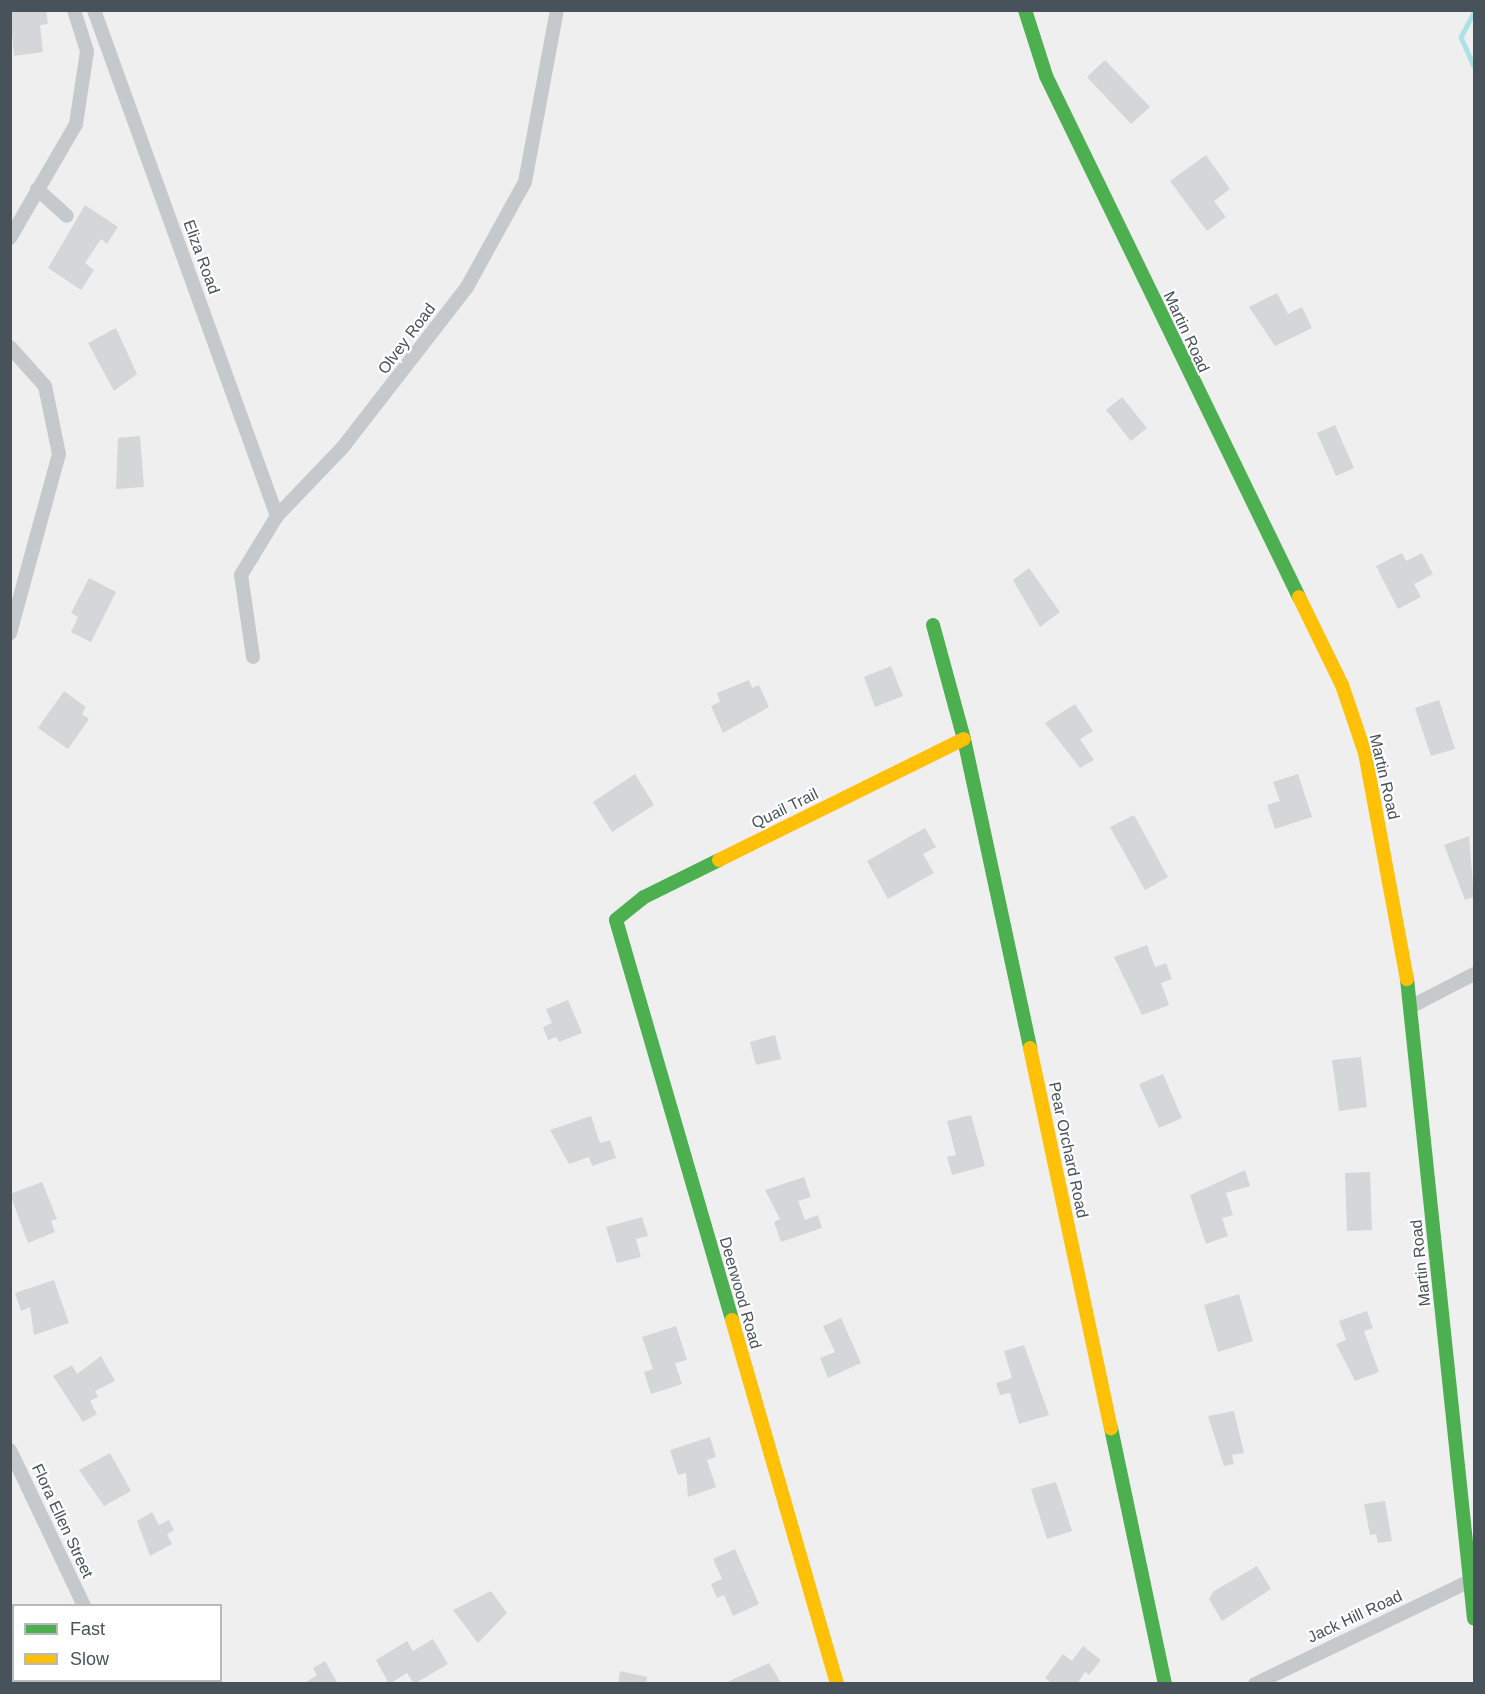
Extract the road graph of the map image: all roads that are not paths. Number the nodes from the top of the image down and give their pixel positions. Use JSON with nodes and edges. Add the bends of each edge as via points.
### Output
{"nodes":[{"id":1,"x":74,"y":10,"type":"edge"},
{"id":2,"x":94,"y":10,"type":"edge"},
{"id":3,"x":557,"y":10,"type":"edge"},
{"id":4,"x":1025,"y":10,"type":"edge"},
{"id":5,"x":37,"y":189,"type":"junction"},
{"id":6,"x":67,"y":216,"type":"dead end"},
{"id":7,"x":10,"y":238,"type":"edge"},
{"id":8,"x":10,"y":347,"type":"edge"},
{"id":9,"x":277,"y":516,"type":"junction"},
{"id":10,"x":933,"y":626,"type":"dead end"},
{"id":11,"x":10,"y":633,"type":"edge"},
{"id":12,"x":253,"y":657,"type":"dead end"},
{"id":13,"x":964,"y":739,"type":"junction"},
{"id":14,"x":624,"y":914,"type":"joint"},
{"id":15,"x":1474,"y":974,"type":"edge"},
{"id":16,"x":1412,"y":1006,"type":"junction"},
{"id":17,"x":10,"y":1450,"type":"edge"},
{"id":18,"x":1470,"y":1581,"type":"junction"},
{"id":19,"x":81,"y":1604,"type":"edge"},
{"id":20,"x":1474,"y":1619,"type":"edge"},
{"id":21,"x":837,"y":1683,"type":"edge"},
{"id":22,"x":1165,"y":1683,"type":"edge"},
{"id":23,"x":1255,"y":1683,"type":"edge"}],
"edges":[{"from":1,"to":5,"type":"street","via":[[87,51],[76,124]]},
{"from":2,"to":9,"type":"street","name":"Eliza Road"},
{"from":3,"to":9,"type":"street","name":"Olvey Road","via":[[525,182],[478,266],[373,410]]},
{"from":4,"to":16,"type":"street","name":"Martin Road","via":[[1046,76],[1175,351],[1342,685],[1365,753]]},
{"from":5,"to":6,"type":"street"},
{"from":5,"to":7,"type":"street"},
{"from":8,"to":11,"type":"street","via":[[45,386],[59,454]]},
{"from":9,"to":12,"type":"street","name":"Olvey Road","via":[[241,575]]},
{"from":10,"to":13,"type":"street","name":"Pear Orchard Road"},
{"from":13,"to":14,"type":"street","name":"Quail Trail","via":[[644,897]]},
{"from":13,"to":22,"type":"street","name":"Pear Orchard Road"},
{"from":14,"to":21,"type":"street","name":"Deerwood Road","via":[[616,920],[621,947]]},
{"from":15,"to":16,"type":"street"},
{"from":16,"to":18,"type":"street","name":"Martin Road"},
{"from":17,"to":19,"type":"street","name":"Flora Ellen Street"},
{"from":18,"to":20,"type":"street","name":"Martin Road"},
{"from":18,"to":23,"type":"street","name":"Jack Hill Road"}]}
